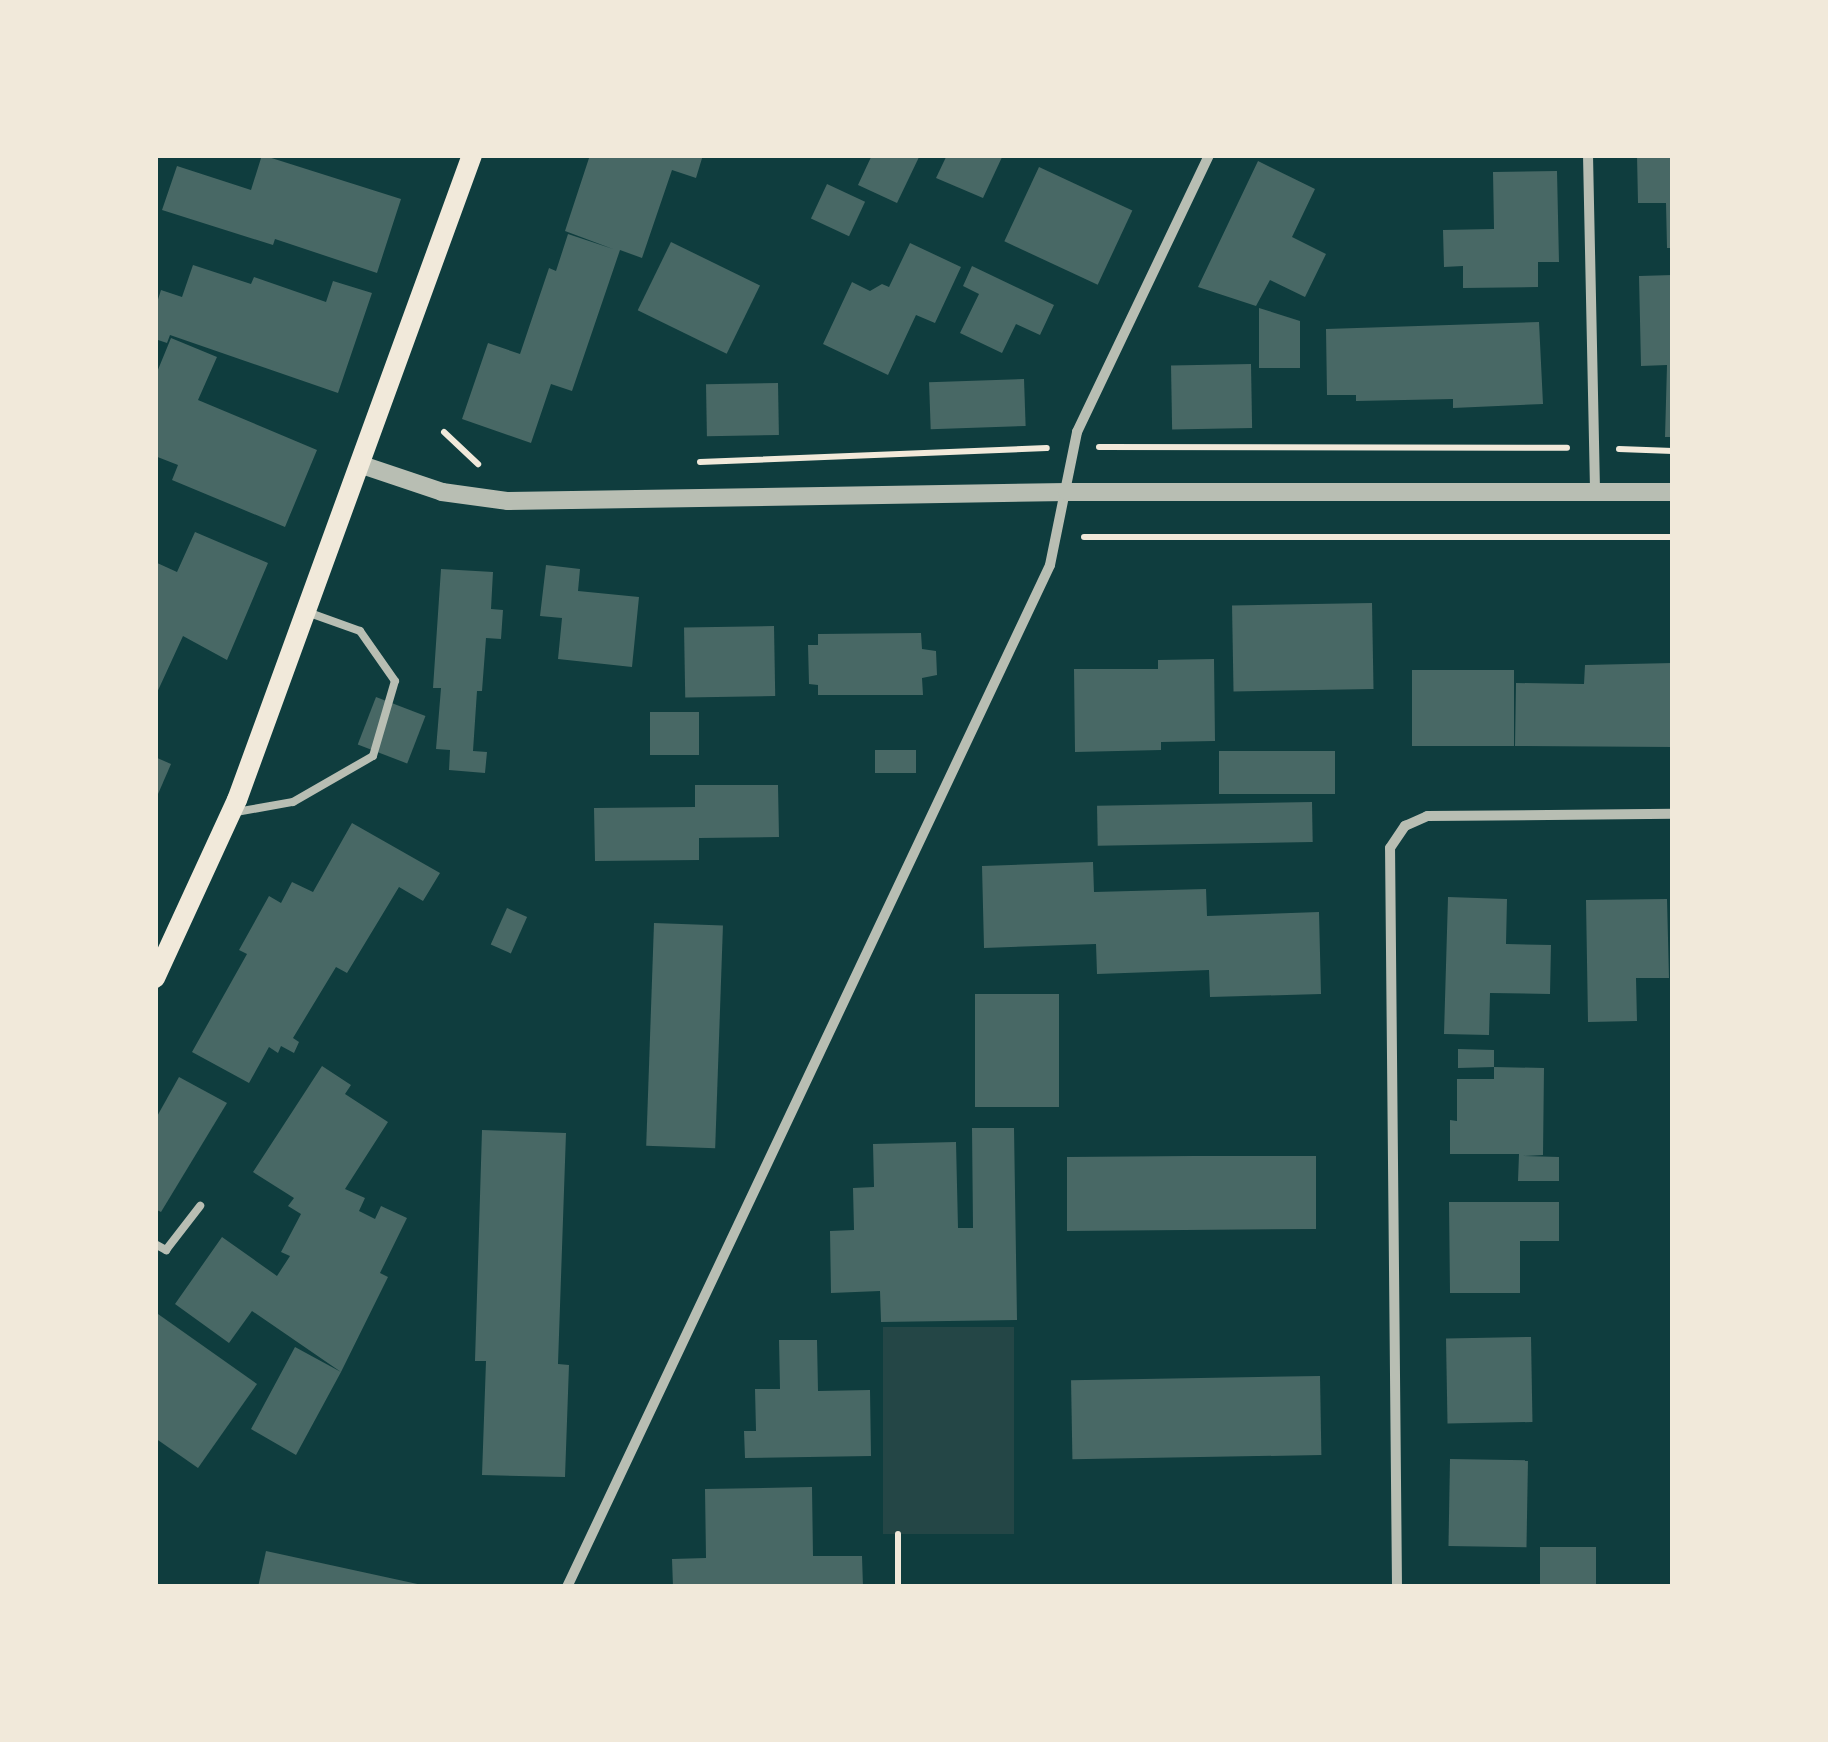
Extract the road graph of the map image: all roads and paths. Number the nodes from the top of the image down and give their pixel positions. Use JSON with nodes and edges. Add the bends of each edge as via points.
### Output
{"nodes":[{"id":1,"x":472,"y":155,"type":"edge"},
{"id":2,"x":1208,"y":155,"type":"edge"},
{"id":3,"x":1588,"y":155,"type":"edge"},
{"id":4,"x":359,"y":464,"type":"junction"},
{"id":5,"x":1067,"y":492,"type":"junction"},
{"id":6,"x":1595,"y":492,"type":"junction"},
{"id":7,"x":1673,"y":492,"type":"edge"},
{"id":8,"x":1056,"y":537,"type":"junction"},
{"id":9,"x":1673,"y":537,"type":"edge"},
{"id":10,"x":307,"y":612,"type":"junction"},
{"id":11,"x":231,"y":813,"type":"junction"},
{"id":12,"x":1673,"y":814,"type":"edge"},
{"id":13,"x":155,"y":978,"type":"edge"},
{"id":14,"x":200,"y":1206,"type":"dead end"},
{"id":15,"x":155,"y":1244,"type":"edge"},
{"id":16,"x":898,"y":1534,"type":"dead end"},
{"id":17,"x":567,"y":1587,"type":"edge"},
{"id":18,"x":898,"y":1587,"type":"edge"},
{"id":19,"x":1397,"y":1587,"type":"edge"}],
"edges":[{"from":1,"to":4,"type":"main road"},
{"from":2,"to":5,"type":"street","via":[[1077,432]]},
{"from":3,"to":6,"type":"street"},
{"from":4,"to":5,"type":"street","via":[[442,492],[508,500]]},
{"from":4,"to":10,"type":"main road"},
{"from":5,"to":6,"type":"street"},
{"from":5,"to":8,"type":"street"},
{"from":6,"to":7,"type":"street"},
{"from":8,"to":9,"type":"path"},
{"from":8,"to":17,"type":"street","via":[[1050,565]]},
{"from":10,"to":11,"type":"main road"},
{"from":10,"to":11,"type":"lane","via":[[360,631],[395,681],[372,756],[294,802]]},
{"from":11,"to":13,"type":"main road"},
{"from":12,"to":19,"type":"street","via":[[1427,816],[1404,826],[1390,848]]},
{"from":14,"to":15,"type":"lane","via":[[166,1250]]},
{"from":16,"to":18,"type":"path"}]}
